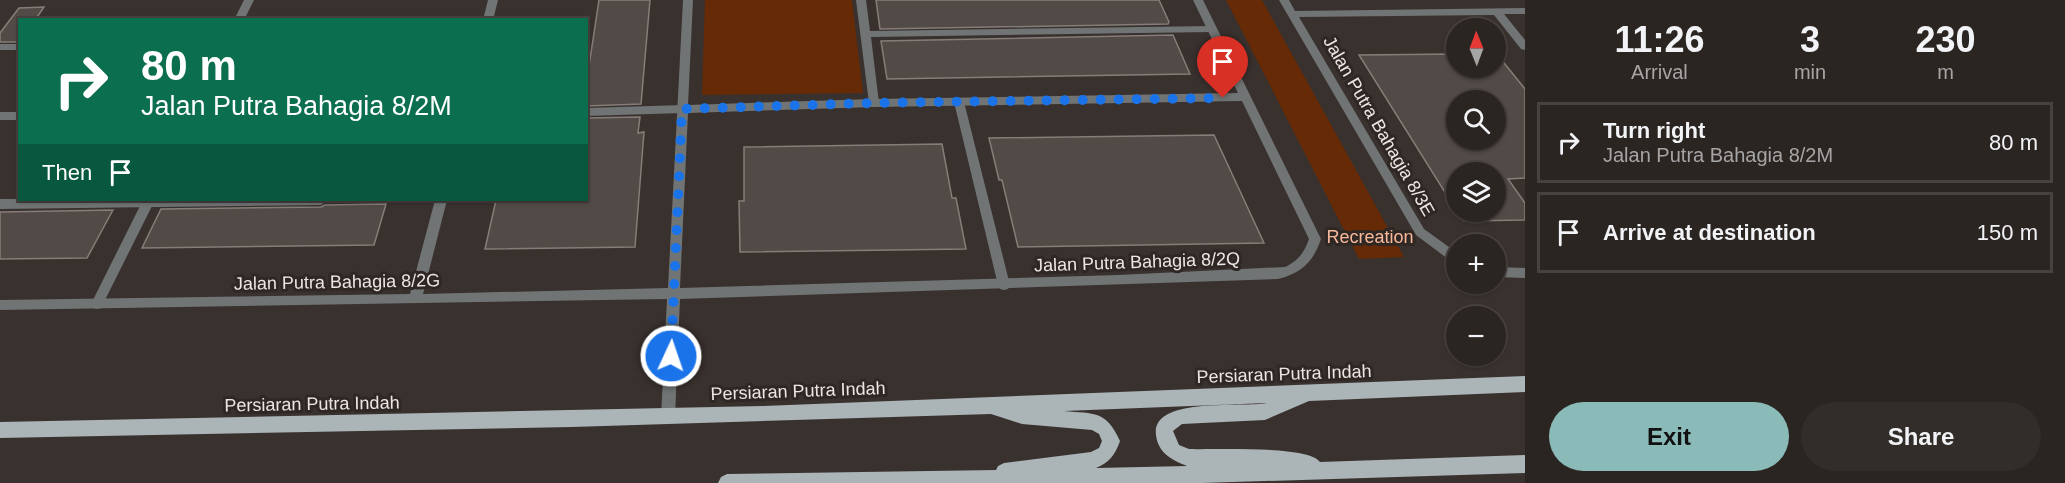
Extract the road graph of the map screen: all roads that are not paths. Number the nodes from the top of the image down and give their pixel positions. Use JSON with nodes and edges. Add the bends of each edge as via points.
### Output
{"nodes":[{"id":1,"x":249,"y":0,"type":"edge"},
{"id":2,"x":493,"y":0,"type":"edge"},
{"id":3,"x":688,"y":0,"type":"edge"},
{"id":4,"x":861,"y":0,"type":"edge"},
{"id":5,"x":1198,"y":0,"type":"edge"},
{"id":6,"x":1284,"y":0,"type":"edge"},
{"id":7,"x":1525,"y":11,"type":"edge"},
{"id":8,"x":1497,"y":12,"type":"junction"},
{"id":9,"x":1292,"y":14,"type":"junction"},
{"id":10,"x":240,"y":18,"type":"edge"},
{"id":11,"x":488,"y":18,"type":"edge"},
{"id":12,"x":1212,"y":29,"type":"junction"},
{"id":13,"x":866,"y":34,"type":"junction"},
{"id":14,"x":0,"y":47,"type":"edge"},
{"id":15,"x":18,"y":47,"type":"edge"},
{"id":16,"x":1525,"y":47,"type":"edge"},
{"id":17,"x":1247,"y":97,"type":"junction"},
{"id":18,"x":959,"y":102,"type":"junction"},
{"id":19,"x":874,"y":103,"type":"junction"},
{"id":20,"x":682,"y":109,"type":"junction"},
{"id":21,"x":588,"y":112,"type":"edge"},
{"id":22,"x":0,"y":116,"type":"edge"},
{"id":23,"x":18,"y":116,"type":"edge"},
{"id":24,"x":148,"y":201,"type":"edge"},
{"id":25,"x":441,"y":201,"type":"edge"},
{"id":26,"x":0,"y":204,"type":"edge"},
{"id":27,"x":1446,"y":251,"type":"edge"},
{"id":28,"x":1506,"y":272,"type":"edge"},
{"id":29,"x":1525,"y":273,"type":"edge"},
{"id":30,"x":1004,"y":285,"type":"junction"},
{"id":31,"x":675,"y":294,"type":"junction"},
{"id":32,"x":415,"y":299,"type":"junction"},
{"id":33,"x":97,"y":304,"type":"junction"},
{"id":34,"x":0,"y":305,"type":"edge"},
{"id":35,"x":1525,"y":384,"type":"edge"},
{"id":36,"x":1311,"y":394,"type":"junction"},
{"id":37,"x":977,"y":406,"type":"junction"},
{"id":38,"x":668,"y":417,"type":"junction"},
{"id":39,"x":0,"y":430,"type":"edge"},
{"id":40,"x":1525,"y":464,"type":"edge"},
{"id":41,"x":1339,"y":471,"type":"junction"},
{"id":42,"x":969,"y":480,"type":"junction"},
{"id":43,"x":727,"y":483,"type":"edge"}],
"edges":[{"from":1,"to":10,"type":"street"},
{"from":2,"to":11,"type":"street"},
{"from":3,"to":20,"type":"street"},
{"from":4,"to":13,"type":"street"},
{"from":5,"to":12,"type":"street","name":"Jalan Putra Bahagia 8/2Q"},
{"from":6,"to":9,"type":"street","name":"Jalan Putra Bahagia 8/3E"},
{"from":7,"to":8,"type":"street"},
{"from":8,"to":9,"type":"street"},
{"from":8,"to":16,"type":"street"},
{"from":9,"to":27,"type":"street","name":"Jalan Putra Bahagia 8/3E","via":[[1420,232]]},
{"from":12,"to":13,"type":"street"},
{"from":12,"to":17,"type":"street","name":"Jalan Putra Bahagia 8/2Q"},
{"from":13,"to":19,"type":"street"},
{"from":14,"to":15,"type":"street"},
{"from":17,"to":18,"type":"street"},
{"from":17,"to":30,"type":"street","name":"Jalan Putra Bahagia 8/2Q","via":[[1315,239],[1306,260],[1294,271]]},
{"from":18,"to":19,"type":"street"},
{"from":18,"to":30,"type":"street"},
{"from":19,"to":20,"type":"street"},
{"from":20,"to":21,"type":"street"},
{"from":20,"to":31,"type":"street"},
{"from":22,"to":23,"type":"street"},
{"from":24,"to":26,"type":"street"},
{"from":24,"to":33,"type":"street"},
{"from":25,"to":32,"type":"street"},
{"from":28,"to":29,"type":"street"},
{"from":30,"to":31,"type":"street","name":"Jalan Putra Bahagia 8/2Q"},
{"from":31,"to":32,"type":"street","name":"Jalan Putra Bahagia 8/2G"},
{"from":31,"to":38,"type":"street"},
{"from":32,"to":33,"type":"street","name":"Jalan Putra Bahagia 8/2G"},
{"from":33,"to":34,"type":"street","name":"Jalan Putra Bahagia 8/2G"},
{"from":35,"to":36,"type":"main road","name":"Persiaran Putra Indah"},
{"from":36,"to":37,"type":"main road","name":"Persiaran Putra Indah"},
{"from":36,"to":41,"type":"main road","via":[[1265,412],[1180,416],[1168,422],[1165,439],[1173,451],[1189,458],[1284,459]]},
{"from":37,"to":38,"type":"main road","name":"Persiaran Putra Indah"},
{"from":37,"to":42,"type":"main road","via":[[1022,416],[1094,422],[1104,428],[1111,441],[1104,456],[1092,461],[1023,468]]},
{"from":38,"to":39,"type":"main road","name":"Persiaran Putra Indah"},
{"from":40,"to":41,"type":"main road"},
{"from":41,"to":42,"type":"main road"},
{"from":42,"to":43,"type":"main road"}]}
